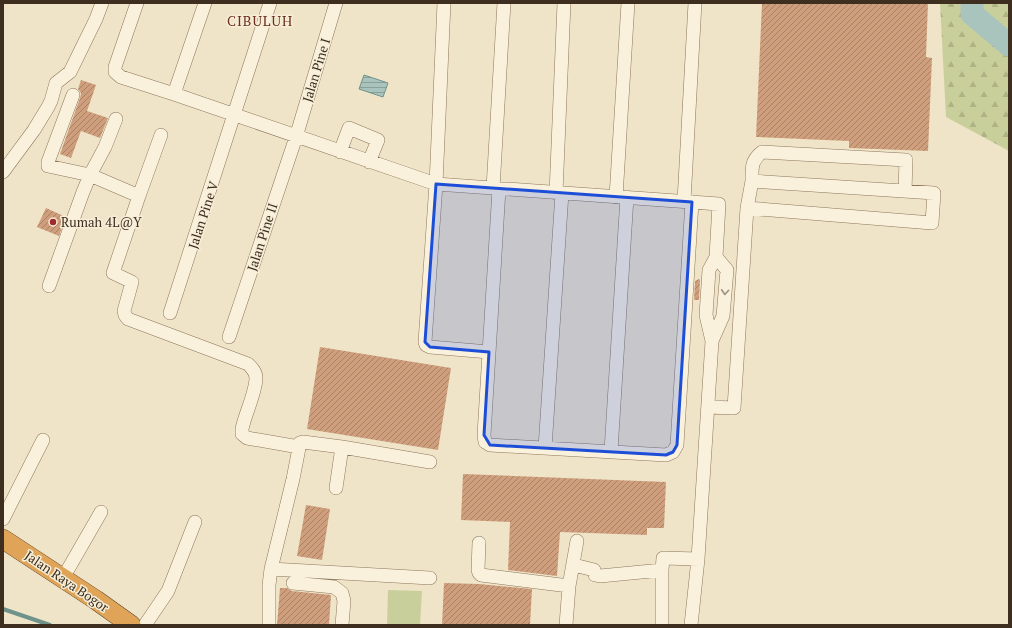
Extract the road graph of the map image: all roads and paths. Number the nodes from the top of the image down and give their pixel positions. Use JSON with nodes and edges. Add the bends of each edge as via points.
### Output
{"nodes":[{"id":1,"x":102,"y":3,"type":"edge"},
{"id":2,"x":137,"y":3,"type":"edge"},
{"id":3,"x":205,"y":3,"type":"edge"},
{"id":4,"x":270,"y":3,"type":"edge"},
{"id":5,"x":336,"y":3,"type":"edge"},
{"id":6,"x":444,"y":3,"type":"edge"},
{"id":7,"x":504,"y":3,"type":"edge"},
{"id":8,"x":564,"y":3,"type":"edge"},
{"id":9,"x":628,"y":3,"type":"edge"},
{"id":10,"x":696,"y":3,"type":"edge"},
{"id":11,"x":174,"y":94,"type":"junction"},
{"id":12,"x":73,"y":95,"type":"dead end"},
{"id":13,"x":235,"y":116,"type":"junction"},
{"id":14,"x":116,"y":119,"type":"dead end"},
{"id":15,"x":161,"y":135,"type":"dead end"},
{"id":16,"x":296,"y":137,"type":"junction"},
{"id":17,"x":340,"y":152,"type":"junction"},
{"id":18,"x":369,"y":162,"type":"junction"},
{"id":19,"x":4,"y":170,"type":"edge"},
{"id":20,"x":90,"y":175,"type":"junction"},
{"id":21,"x":752,"y":181,"type":"junction"},
{"id":22,"x":436,"y":184,"type":"junction"},
{"id":23,"x":496,"y":188,"type":"junction"},
{"id":24,"x":905,"y":191,"type":"junction"},
{"id":25,"x":559,"y":193,"type":"junction"},
{"id":26,"x":139,"y":196,"type":"junction"},
{"id":27,"x":622,"y":197,"type":"junction"},
{"id":28,"x":688,"y":201,"type":"junction"},
{"id":29,"x":747,"y":208,"type":"junction"},
{"id":30,"x":49,"y":286,"type":"dead end"},
{"id":31,"x":170,"y":313,"type":"dead end"},
{"id":32,"x":229,"y":337,"type":"dead end"},
{"id":33,"x":489,"y":352,"type":"junction"},
{"id":34,"x":708,"y":407,"type":"junction"},
{"id":35,"x":43,"y":440,"type":"dead end"},
{"id":36,"x":299,"y":447,"type":"junction"},
{"id":37,"x":342,"y":447,"type":"junction"},
{"id":38,"x":545,"y":448,"type":"junction"},
{"id":39,"x":611,"y":452,"type":"junction"},
{"id":40,"x":430,"y":462,"type":"dead end"},
{"id":41,"x":336,"y":488,"type":"dead end"},
{"id":42,"x":101,"y":512,"type":"dead end"},
{"id":43,"x":3,"y":520,"type":"edge"},
{"id":44,"x":195,"y":522,"type":"dead end"},
{"id":45,"x":3,"y":539,"type":"edge"},
{"id":46,"x":577,"y":541,"type":"dead end"},
{"id":47,"x":479,"y":543,"type":"dead end"},
{"id":48,"x":698,"y":559,"type":"junction"},
{"id":49,"x":574,"y":565,"type":"junction"},
{"id":50,"x":271,"y":569,"type":"junction"},
{"id":51,"x":662,"y":570,"type":"junction"},
{"id":52,"x":63,"y":578,"type":"junction"},
{"id":53,"x":430,"y":578,"type":"dead end"},
{"id":54,"x":293,"y":583,"type":"dead end"},
{"id":55,"x":570,"y":586,"type":"junction"},
{"id":56,"x":131,"y":625,"type":"edge"},
{"id":57,"x":145,"y":625,"type":"edge"},
{"id":58,"x":269,"y":625,"type":"edge"},
{"id":59,"x":342,"y":625,"type":"edge"},
{"id":60,"x":566,"y":625,"type":"edge"},
{"id":61,"x":662,"y":625,"type":"edge"},
{"id":62,"x":691,"y":625,"type":"edge"}],
"edges":[{"from":1,"to":19,"type":"street","via":[[70,72],[56,83],[52,101]]},
{"from":2,"to":11,"type":"street","via":[[115,72],[121,77]]},
{"from":3,"to":11,"type":"street"},
{"from":4,"to":13,"type":"street","name":"Jalan Pine V"},
{"from":5,"to":16,"type":"street","name":"Jalan Pine I"},
{"from":6,"to":22,"type":"street"},
{"from":7,"to":23,"type":"street"},
{"from":8,"to":25,"type":"street"},
{"from":9,"to":27,"type":"street"},
{"from":10,"to":28,"type":"street"},
{"from":11,"to":13,"type":"street"},
{"from":12,"to":20,"type":"street","via":[[48,166]]},
{"from":13,"to":16,"type":"street"},
{"from":13,"to":31,"type":"street","name":"Jalan Pine V"},
{"from":14,"to":20,"type":"street"},
{"from":15,"to":26,"type":"street"},
{"from":16,"to":17,"type":"street"},
{"from":16,"to":32,"type":"street","name":"Jalan Pine II"},
{"from":17,"to":18,"type":"street"},
{"from":17,"to":18,"type":"street","via":[[349,128],[378,140]]},
{"from":18,"to":22,"type":"street"},
{"from":20,"to":26,"type":"street"},
{"from":20,"to":30,"type":"street"},
{"from":21,"to":24,"type":"street"},
{"from":21,"to":24,"type":"street","via":[[753,164],[762,152],[906,160]]},
{"from":21,"to":29,"type":"street"},
{"from":22,"to":23,"type":"street"},
{"from":22,"to":33,"type":"street","via":[[425,342],[430,347]]},
{"from":23,"to":25,"type":"street"},
{"from":23,"to":33,"type":"street"},
{"from":24,"to":29,"type":"street","via":[[934,193],[932,223]]},
{"from":25,"to":27,"type":"street"},
{"from":25,"to":38,"type":"street"},
{"from":26,"to":36,"type":"street","via":[[113,273],[132,282],[125,315],[128,319],[248,364],[256,377],[242,434],[247,438]]},
{"from":27,"to":28,"type":"street"},
{"from":27,"to":39,"type":"street"},
{"from":28,"to":34,"type":"street","via":[[719,204],[716,257],[726,270],[723,316],[712,341]]},
{"from":28,"to":39,"type":"street","via":[[677,445],[673,452],[666,455]]},
{"from":29,"to":34,"type":"street","via":[[734,408]]},
{"from":33,"to":38,"type":"street","via":[[484,435],[486,442]]},
{"from":34,"to":48,"type":"street"},
{"from":35,"to":43,"type":"street"},
{"from":36,"to":37,"type":"street","via":[[301,442]]},
{"from":36,"to":50,"type":"street"},
{"from":37,"to":40,"type":"street"},
{"from":37,"to":41,"type":"street"},
{"from":38,"to":39,"type":"street"},
{"from":42,"to":52,"type":"street"},
{"from":44,"to":57,"type":"street","via":[[168,591]]},
{"from":45,"to":52,"type":"highway","name":"Jalan Raya Bogor"},
{"from":46,"to":49,"type":"street"},
{"from":47,"to":55,"type":"street","via":[[478,570],[481,574]]},
{"from":48,"to":51,"type":"street","via":[[663,558]]},
{"from":48,"to":62,"type":"street"},
{"from":49,"to":51,"type":"street","via":[[594,570],[595,575],[600,576]]},
{"from":49,"to":55,"type":"street"},
{"from":50,"to":53,"type":"street"},
{"from":50,"to":58,"type":"street"},
{"from":51,"to":61,"type":"street"},
{"from":52,"to":56,"type":"highway","name":"Jalan Raya Bogor"},
{"from":54,"to":59,"type":"street","via":[[334,588],[342,592]]},
{"from":55,"to":60,"type":"street"}]}
